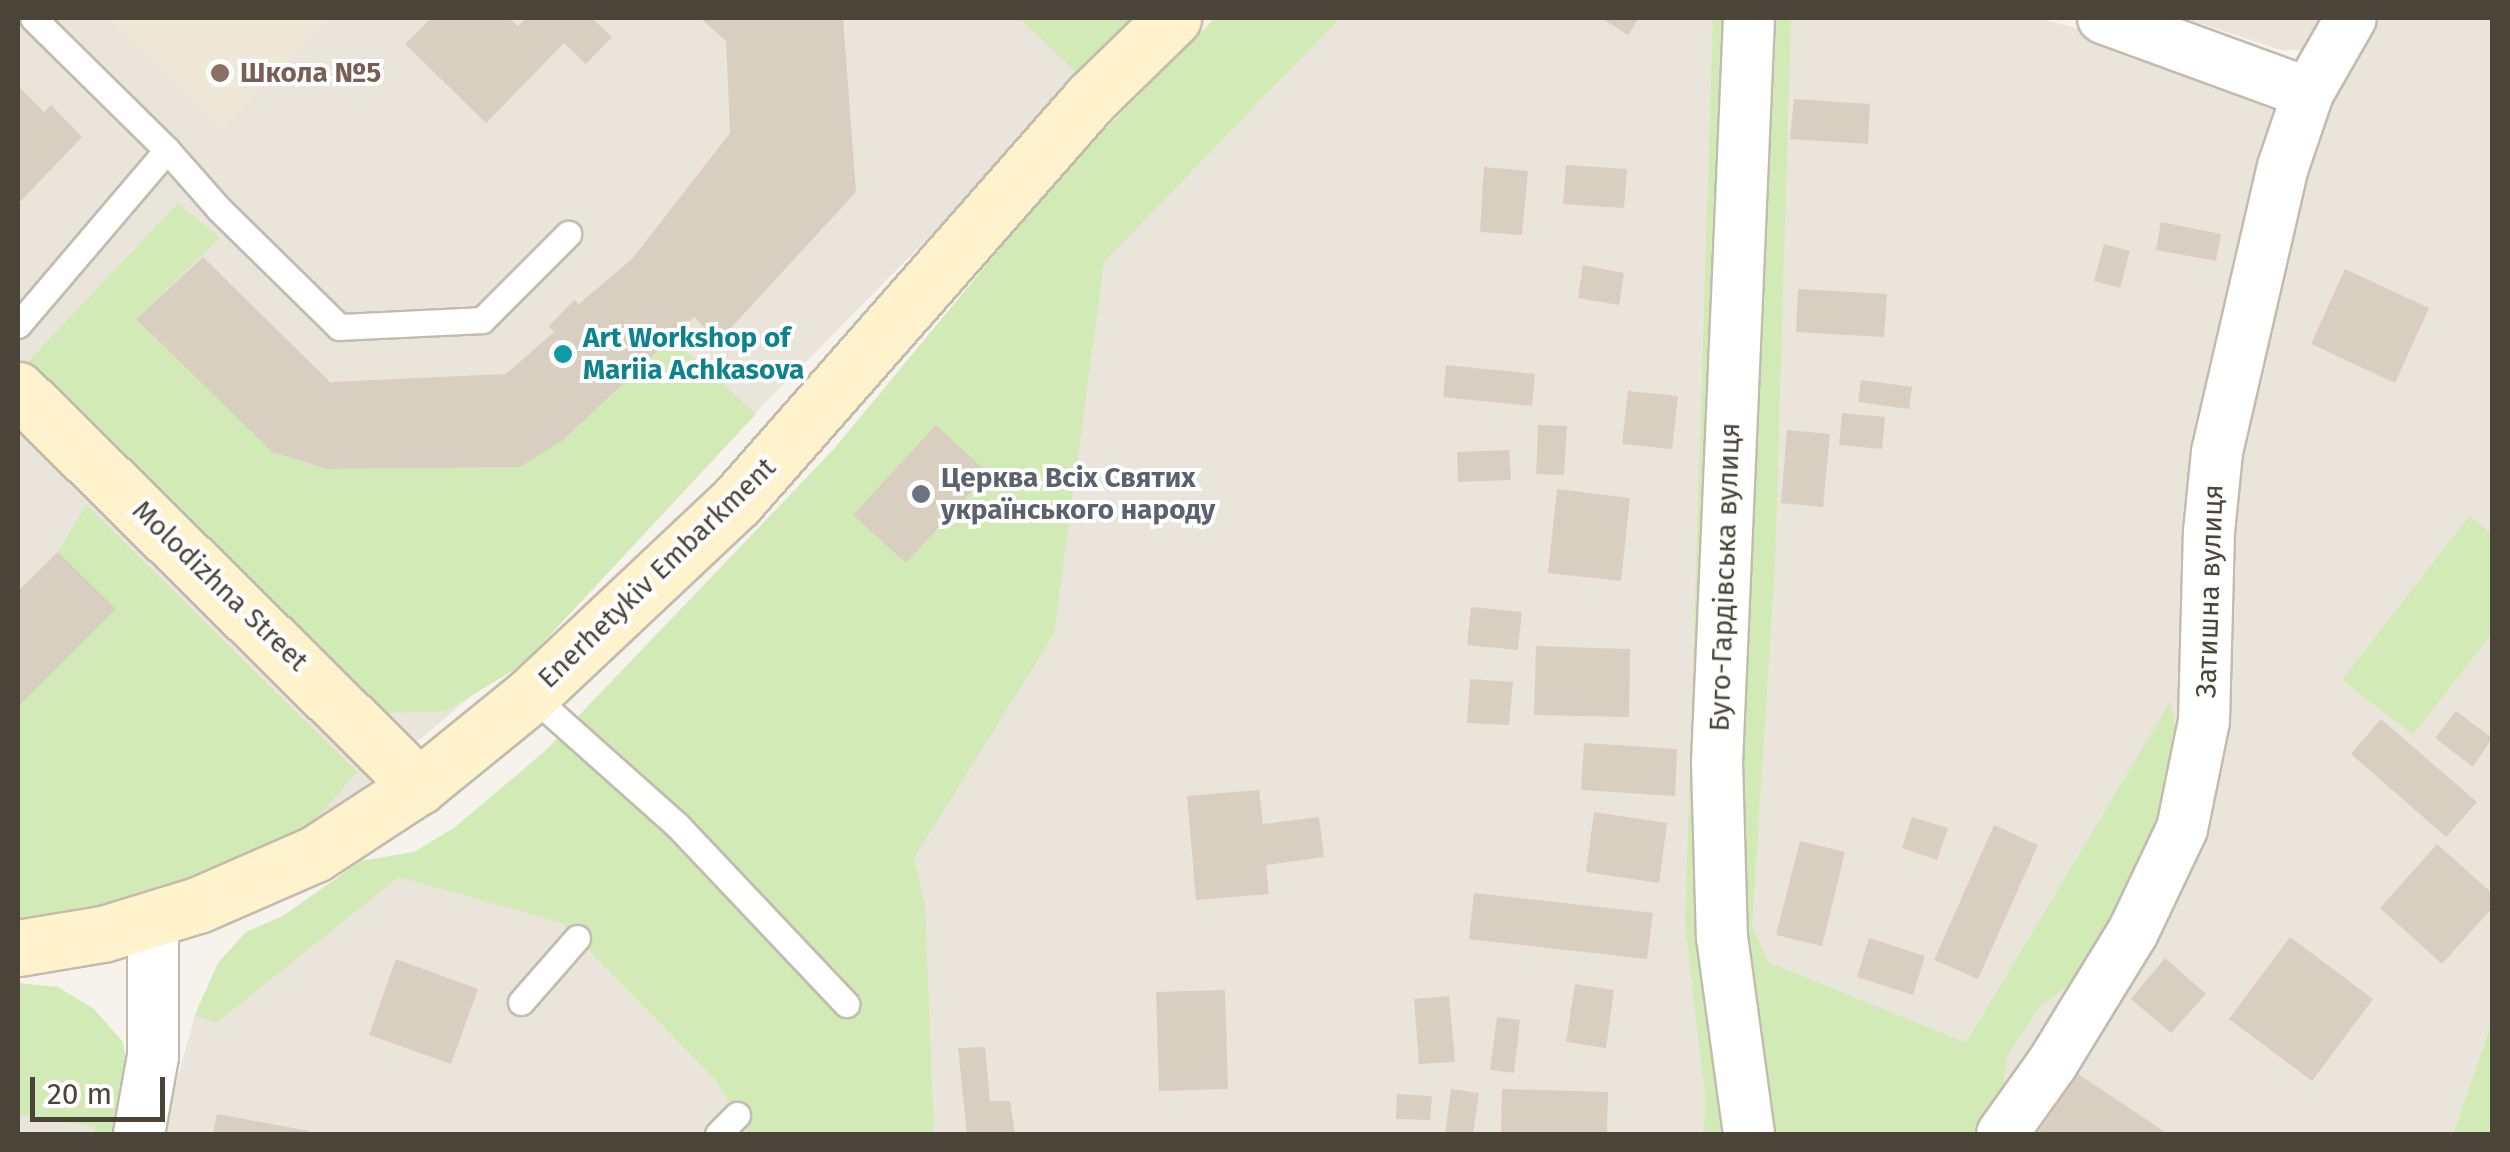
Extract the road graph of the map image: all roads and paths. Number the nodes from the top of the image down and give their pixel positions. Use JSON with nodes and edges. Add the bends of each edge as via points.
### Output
{"nodes":[{"id":1,"x":34,"y":18,"type":"edge"},
{"id":2,"x":1174,"y":18,"type":"edge"},
{"id":3,"x":1749,"y":18,"type":"edge"},
{"id":4,"x":2102,"y":18,"type":"edge"},
{"id":5,"x":2351,"y":18,"type":"edge"},
{"id":6,"x":2308,"y":94,"type":"junction"},
{"id":7,"x":167,"y":150,"type":"junction"},
{"id":8,"x":568,"y":234,"type":"dead end"},
{"id":9,"x":18,"y":325,"type":"edge"},
{"id":10,"x":18,"y":390,"type":"edge"},
{"id":11,"x":531,"y":695,"type":"junction"},
{"id":12,"x":419,"y":786,"type":"junction"},
{"id":13,"x":153,"y":921,"type":"junction"},
{"id":14,"x":576,"y":938,"type":"dead end"},
{"id":15,"x":18,"y":948,"type":"edge"},
{"id":16,"x":522,"y":1002,"type":"dead end"},
{"id":17,"x":846,"y":1004,"type":"dead end"},
{"id":18,"x":737,"y":1115,"type":"dead end"},
{"id":19,"x":139,"y":1134,"type":"edge"},
{"id":20,"x":718,"y":1134,"type":"edge"},
{"id":21,"x":1749,"y":1134,"type":"edge"},
{"id":22,"x":2002,"y":1134,"type":"edge"}],
"edges":[{"from":1,"to":7,"type":"lane"},
{"from":2,"to":11,"type":"street","name":"Enerhetykiv Embarkment","via":[[1091,98],[736,502]]},
{"from":3,"to":21,"type":"street","name":"Буго-Гардівська вулиця","via":[[1717,762],[1722,938]]},
{"from":4,"to":6,"type":"street"},
{"from":5,"to":6,"type":"street","name":"Затишна вулиця"},
{"from":6,"to":22,"type":"street","name":"Затишна вулиця","via":[[2282,167],[2217,452],[2204,720],[2182,829],[2133,932]]},
{"from":7,"to":8,"type":"lane","via":[[339,327],[482,320]]},
{"from":7,"to":9,"type":"lane"},
{"from":10,"to":12,"type":"street","name":"Molodizhna Street"},
{"from":11,"to":12,"type":"street","name":"Enerhetykiv Embarkment"},
{"from":11,"to":17,"type":"lane","via":[[676,824]]},
{"from":12,"to":13,"type":"street","name":"Enerhetykiv Embarkment","via":[[315,854]]},
{"from":13,"to":15,"type":"street","name":"Enerhetykiv Embarkment"},
{"from":13,"to":19,"type":"street","via":[[153,1056]]},
{"from":14,"to":16,"type":"lane"},
{"from":18,"to":20,"type":"lane"}]}
